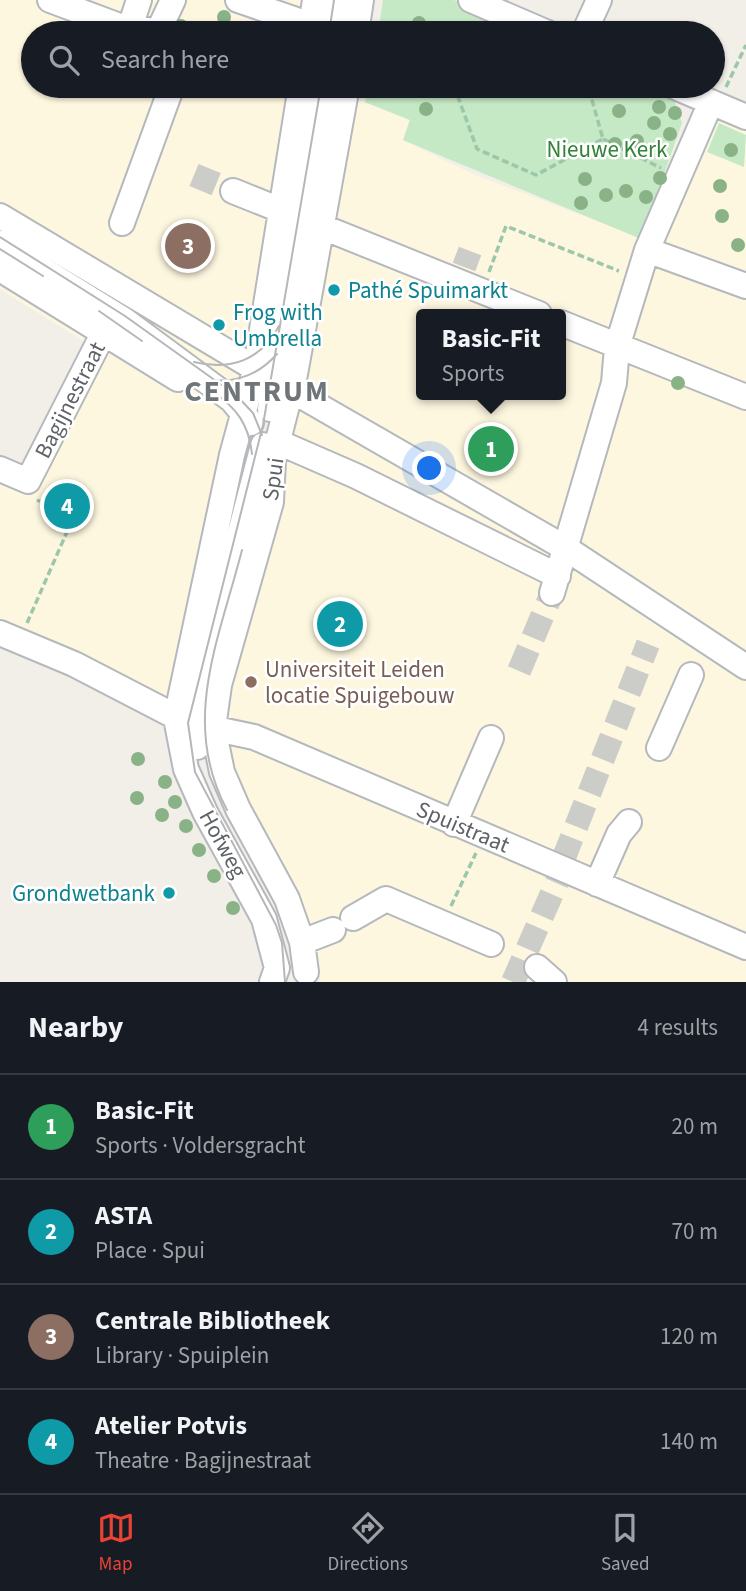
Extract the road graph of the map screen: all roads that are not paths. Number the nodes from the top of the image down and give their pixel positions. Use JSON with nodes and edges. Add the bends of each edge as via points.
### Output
{"nodes":[{"id":1,"x":50,"y":0,"type":"edge"},
{"id":2,"x":139,"y":0,"type":"edge"},
{"id":3,"x":173,"y":0,"type":"edge"},
{"id":4,"x":238,"y":0,"type":"edge"},
{"id":5,"x":338,"y":0,"type":"edge"},
{"id":6,"x":361,"y":0,"type":"edge"},
{"id":7,"x":471,"y":0,"type":"edge"},
{"id":8,"x":599,"y":0,"type":"edge"},
{"id":9,"x":313,"y":17,"type":"edge"},
{"id":10,"x":109,"y":21,"type":"edge"},
{"id":11,"x":126,"y":21,"type":"edge"},
{"id":12,"x":166,"y":21,"type":"edge"},
{"id":13,"x":358,"y":21,"type":"edge"},
{"id":14,"x":520,"y":21,"type":"edge"},
{"id":15,"x":589,"y":21,"type":"edge"},
{"id":16,"x":168,"y":98,"type":"edge"},
{"id":17,"x":299,"y":98,"type":"edge"},
{"id":18,"x":324,"y":98,"type":"edge"},
{"id":19,"x":344,"y":98,"type":"edge"},
{"id":20,"x":703,"y":98,"type":"edge"},
{"id":21,"x":715,"y":103,"type":"junction"},
{"id":22,"x":746,"y":117,"type":"edge"},
{"id":23,"x":233,"y":191,"type":"tunnel mouth"},
{"id":24,"x":281,"y":209,"type":"junction"},
{"id":25,"x":0,"y":216,"type":"edge"},
{"id":26,"x":122,"y":223,"type":"dead end"},
{"id":27,"x":313,"y":223,"type":"junction"},
{"id":28,"x":0,"y":243,"type":"edge"},
{"id":29,"x":647,"y":250,"type":"junction"},
{"id":30,"x":0,"y":269,"type":"edge"},
{"id":31,"x":746,"y":286,"type":"edge"},
{"id":32,"x":121,"y":289,"type":"junction"},
{"id":33,"x":527,"y":309,"type":"edge"},
{"id":34,"x":566,"y":325,"type":"edge"},
{"id":35,"x":114,"y":326,"type":"junction"},
{"id":36,"x":617,"y":347,"type":"junction"},
{"id":37,"x":194,"y":349,"type":"junction"},
{"id":38,"x":266,"y":373,"type":"junction"},
{"id":39,"x":746,"y":397,"type":"edge"},
{"id":40,"x":260,"y":425,"type":"junction"},
{"id":41,"x":0,"y":468,"type":"edge"},
{"id":42,"x":557,"y":569,"type":"junction"},
{"id":43,"x":9,"y":638,"type":"edge"},
{"id":44,"x":746,"y":667,"type":"edge"},
{"id":45,"x":691,"y":674,"type":"dead end"},
{"id":46,"x":195,"y":724,"type":"junction"},
{"id":47,"x":491,"y":738,"type":"dead end"},
{"id":48,"x":659,"y":748,"type":"dead end"},
{"id":49,"x":629,"y":822,"type":"dead end"},
{"id":50,"x":454,"y":824,"type":"junction"},
{"id":51,"x":597,"y":884,"type":"junction"},
{"id":52,"x":302,"y":942,"type":"junction"},
{"id":53,"x":491,"y":944,"type":"dead end"},
{"id":54,"x":746,"y":947,"type":"edge"},
{"id":55,"x":292,"y":974,"type":"edge"}],
"edges":[{"from":1,"to":10,"type":"street"},
{"from":2,"to":11,"type":"street"},
{"from":3,"to":12,"type":"street"},
{"from":4,"to":9,"type":"street"},
{"from":5,"to":9,"type":"street"},
{"from":6,"to":13,"type":"street"},
{"from":7,"to":14,"type":"street"},
{"from":8,"to":15,"type":"street"},
{"from":16,"to":26,"type":"street"},
{"from":17,"to":24,"type":"street","name":"Spui"},
{"from":18,"to":27,"type":"street","name":"Spui"},
{"from":19,"to":27,"type":"street","name":"Spui"},
{"from":20,"to":21,"type":"street"},
{"from":21,"to":22,"type":"street"},
{"from":21,"to":29,"type":"street"},
{"from":23,"to":24,"type":"street"},
{"from":24,"to":27,"type":"street"},
{"from":24,"to":38,"type":"street","name":"Spui"},
{"from":25,"to":32,"type":"street"},
{"from":27,"to":33,"type":"street","via":[[461,274],[482,290]]},
{"from":27,"to":38,"type":"street","name":"Spui"},
{"from":27,"to":38,"type":"street","name":"Spui","via":[[286,328]]},
{"from":28,"to":35,"type":"street"},
{"from":29,"to":31,"type":"street"},
{"from":29,"to":36,"type":"street"},
{"from":30,"to":35,"type":"street"},
{"from":32,"to":35,"type":"street","name":"Bagijnestraat","via":[[129,309]]},
{"from":32,"to":37,"type":"street"},
{"from":34,"to":36,"type":"street"},
{"from":35,"to":37,"type":"street"},
{"from":35,"to":40,"type":"street"},
{"from":35,"to":41,"type":"street","name":"Bagijnestraat","via":[[28,481]]},
{"from":36,"to":39,"type":"street"},
{"from":36,"to":42,"type":"street","via":[[614,383]]},
{"from":37,"to":38,"type":"street"},
{"from":37,"to":38,"type":"street","via":[[222,374]]},
{"from":37,"to":40,"type":"street"},
{"from":38,"to":40,"type":"street","name":"Spui"},
{"from":38,"to":40,"type":"street","name":"Spui"},
{"from":38,"to":42,"type":"street"},
{"from":40,"to":42,"type":"street"},
{"from":40,"to":46,"type":"street","name":"Spui"},
{"from":40,"to":46,"type":"street","name":"Spui","via":[[255,432],[259,461],[199,690]]},
{"from":40,"to":46,"type":"street","name":"Spui","via":[[272,466],[268,498],[219,685]]},
{"from":42,"to":44,"type":"street","via":[[595,558]]},
{"from":43,"to":46,"type":"street","name":"Spuistraat","via":[[74,664]]},
{"from":45,"to":48,"type":"street"},
{"from":46,"to":50,"type":"street","name":"Spuistraat","via":[[254,737]]},
{"from":46,"to":52,"type":"street","name":"Hofweg","via":[[287,899]]},
{"from":46,"to":55,"type":"street","name":"Hofweg","via":[[208,785],[282,927]]},
{"from":47,"to":50,"type":"street"},
{"from":49,"to":51,"type":"street"},
{"from":50,"to":51,"type":"street","name":"Spuistraat"},
{"from":51,"to":54,"type":"street","name":"Spuistraat"},
{"from":52,"to":53,"type":"street","via":[[386,899]]},
{"from":52,"to":55,"type":"street","name":"Hofweg"}]}
